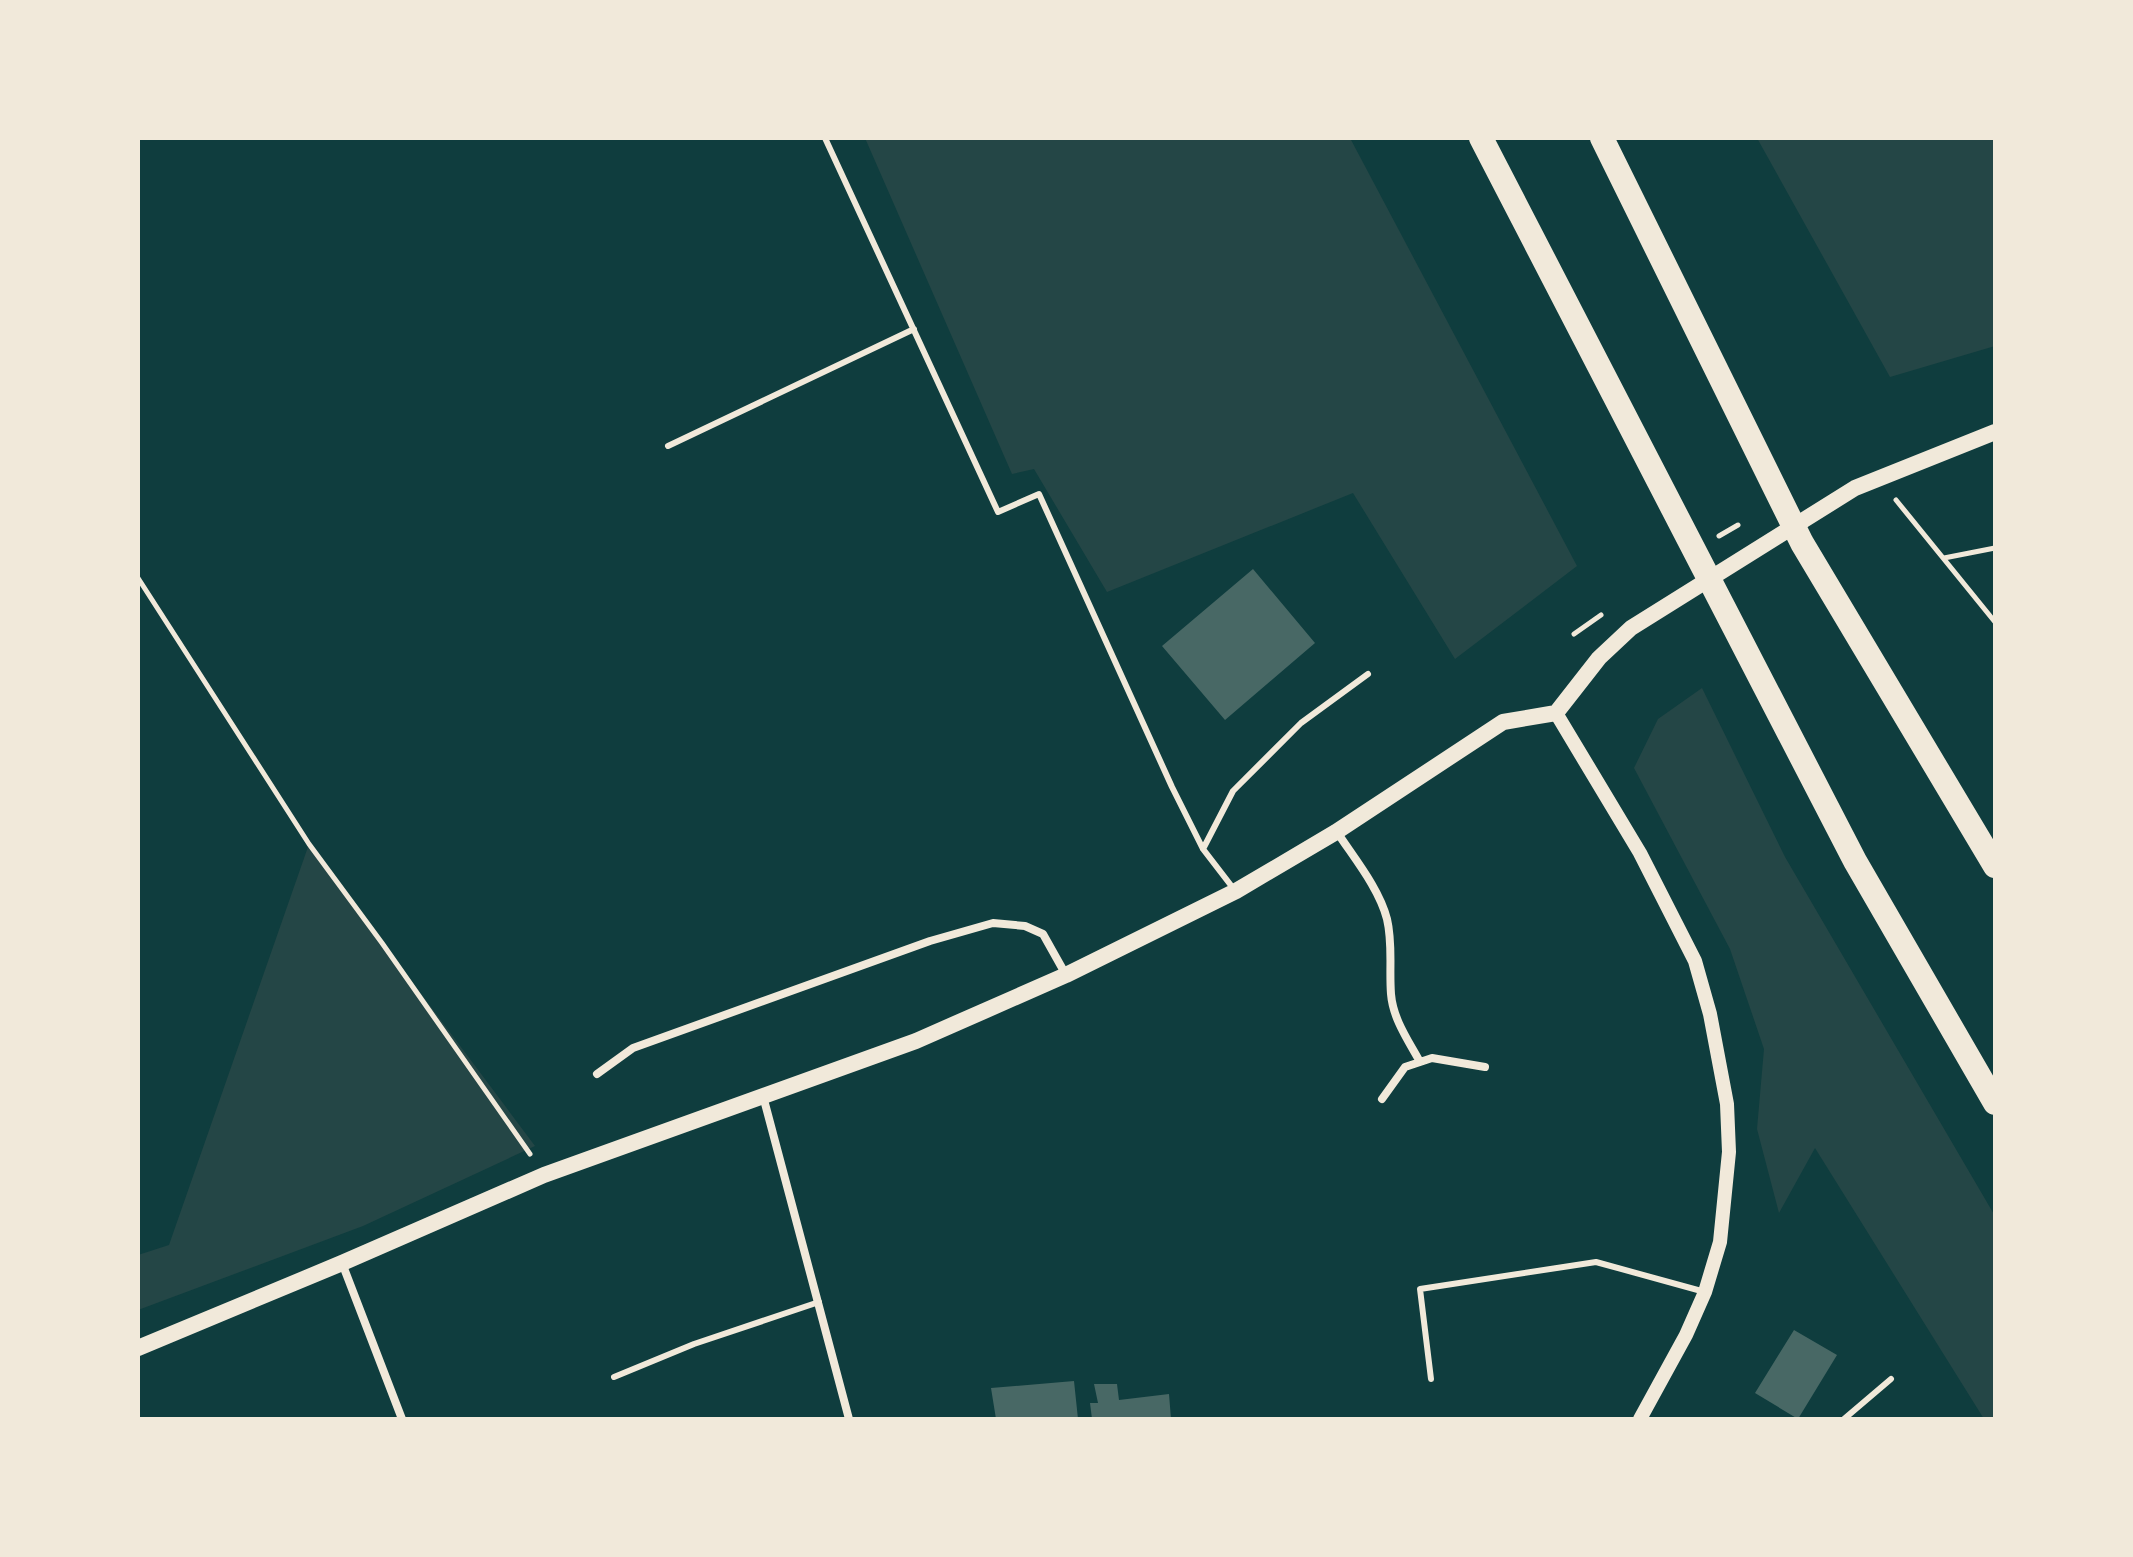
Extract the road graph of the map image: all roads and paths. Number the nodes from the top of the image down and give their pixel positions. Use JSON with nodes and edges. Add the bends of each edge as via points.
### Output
{"nodes":[{"id":1,"x":825,"y":138,"type":"edge"},
{"id":2,"x":1481,"y":138,"type":"edge"},
{"id":3,"x":1602,"y":138,"type":"edge"},
{"id":4,"x":914,"y":329,"type":"junction"},
{"id":5,"x":1995,"y":432,"type":"edge"},
{"id":6,"x":668,"y":446,"type":"dead end"},
{"id":7,"x":1896,"y":500,"type":"dead end"},
{"id":8,"x":1995,"y":548,"type":"edge"},
{"id":9,"x":1944,"y":558,"type":"junction"},
{"id":10,"x":138,"y":578,"type":"edge"},
{"id":11,"x":1995,"y":622,"type":"edge"},
{"id":12,"x":1368,"y":674,"type":"dead end"},
{"id":13,"x":1556,"y":713,"type":"junction"},
{"id":14,"x":1336,"y":832,"type":"junction"},
{"id":15,"x":1203,"y":849,"type":"junction"},
{"id":16,"x":1995,"y":866,"type":"edge"},
{"id":17,"x":1236,"y":891,"type":"junction"},
{"id":18,"x":1066,"y":975,"type":"junction"},
{"id":19,"x":1420,"y":1062,"type":"junction"},
{"id":20,"x":1485,"y":1067,"type":"dead end"},
{"id":21,"x":597,"y":1074,"type":"dead end"},
{"id":22,"x":763,"y":1096,"type":"junction"},
{"id":23,"x":1382,"y":1099,"type":"dead end"},
{"id":24,"x":1995,"y":1103,"type":"edge"},
{"id":25,"x":544,"y":1175,"type":"junction"},
{"id":26,"x":342,"y":1263,"type":"junction"},
{"id":27,"x":1705,"y":1292,"type":"junction"},
{"id":28,"x":819,"y":1302,"type":"junction"},
{"id":29,"x":138,"y":1348,"type":"edge"},
{"id":30,"x":614,"y":1377,"type":"dead end"},
{"id":31,"x":1431,"y":1379,"type":"dead end"},
{"id":32,"x":1891,"y":1379,"type":"dead end"},
{"id":33,"x":402,"y":1419,"type":"edge"},
{"id":34,"x":849,"y":1419,"type":"edge"},
{"id":35,"x":1640,"y":1419,"type":"edge"},
{"id":36,"x":1844,"y":1419,"type":"edge"}],
"edges":[{"from":1,"to":4,"type":"lane"},
{"from":2,"to":24,"type":"highway","via":[[1855,861]]},
{"from":3,"to":16,"type":"highway","via":[[1802,543]]},
{"from":4,"to":6,"type":"lane"},
{"from":4,"to":15,"type":"lane","via":[[998,512],[1039,494]]},
{"from":5,"to":13,"type":"main road","via":[[1855,488],[1631,628],[1599,658]]},
{"from":7,"to":9,"type":"path"},
{"from":8,"to":9,"type":"path"},
{"from":9,"to":11,"type":"path"},
{"from":10,"to":25,"type":"path","via":[[309,844]]},
{"from":12,"to":15,"type":"lane","via":[[1301,723],[1233,791]]},
{"from":13,"to":14,"type":"main road","via":[[1503,722]]},
{"from":13,"to":27,"type":"street","via":[[1674,916],[1695,961],[1710,1014],[1727,1104],[1729,1152],[1720,1242]]},
{"from":14,"to":17,"type":"main road"},
{"from":14,"to":19,"type":"street","via":[[1387,916],[1397,1022]]},
{"from":15,"to":17,"type":"lane"},
{"from":17,"to":18,"type":"main road"},
{"from":18,"to":21,"type":"street","via":[[1043,934],[993,923],[633,1048]]},
{"from":18,"to":22,"type":"main road","via":[[916,1041]]},
{"from":19,"to":20,"type":"street","via":[[1432,1058]]},
{"from":19,"to":23,"type":"street","via":[[1405,1067]]},
{"from":22,"to":25,"type":"main road"},
{"from":22,"to":28,"type":"street"},
{"from":25,"to":26,"type":"main road"},
{"from":26,"to":29,"type":"main road"},
{"from":26,"to":33,"type":"street"},
{"from":27,"to":31,"type":"lane","via":[[1596,1262],[1420,1289]]},
{"from":27,"to":35,"type":"street"},
{"from":28,"to":30,"type":"lane"},
{"from":28,"to":34,"type":"street"},
{"from":32,"to":36,"type":"lane"}]}
